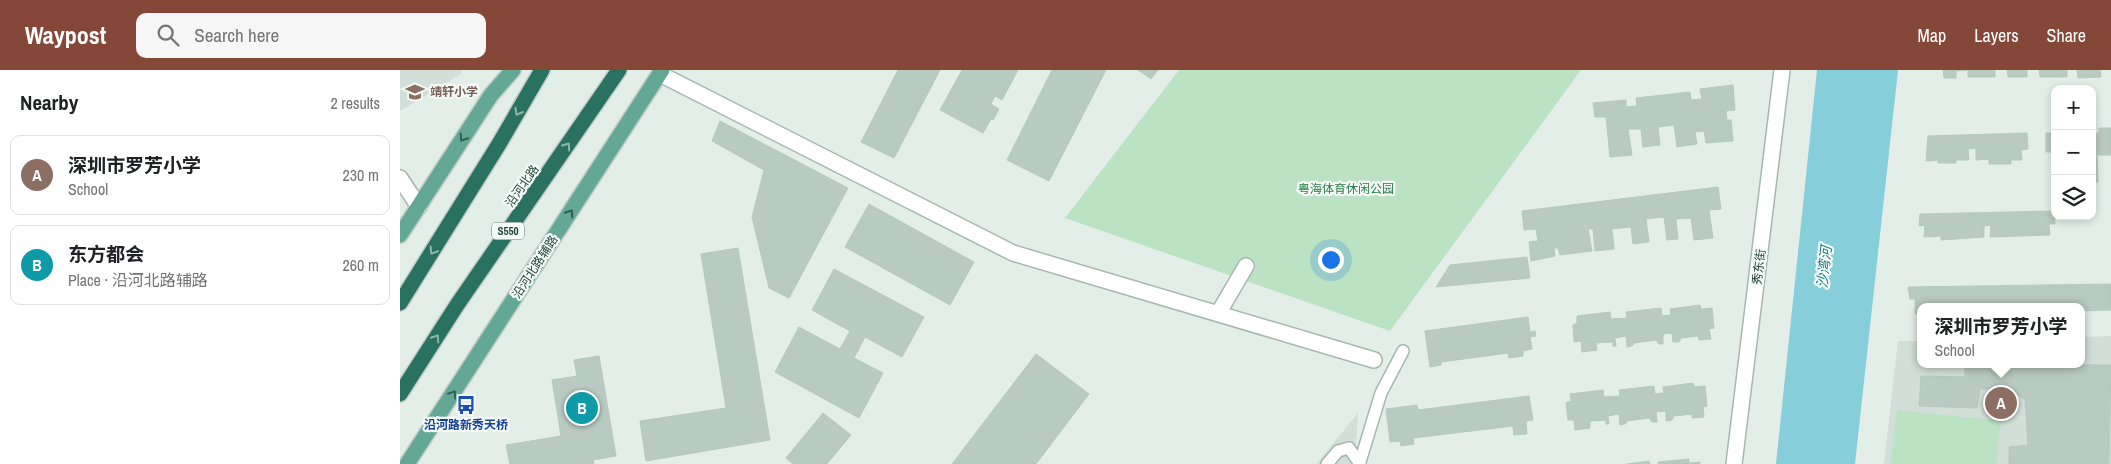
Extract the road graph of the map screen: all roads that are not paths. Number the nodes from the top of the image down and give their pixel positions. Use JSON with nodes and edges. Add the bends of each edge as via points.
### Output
{"nodes":[{"id":1,"x":513,"y":70,"type":"edge"},
{"id":2,"x":542,"y":70,"type":"edge"},
{"id":3,"x":619,"y":70,"type":"edge"},
{"id":4,"x":1782,"y":70,"type":"edge"},
{"id":5,"x":661,"y":72,"type":"edge"},
{"id":6,"x":400,"y":178,"type":"edge"},
{"id":7,"x":418,"y":207,"type":"junction"},
{"id":8,"x":400,"y":235,"type":"edge"},
{"id":9,"x":1246,"y":266,"type":"dead end"},
{"id":10,"x":400,"y":303,"type":"edge"},
{"id":11,"x":1219,"y":312,"type":"junction"},
{"id":12,"x":1403,"y":351,"type":"dead end"},
{"id":13,"x":1374,"y":360,"type":"dead end"},
{"id":14,"x":400,"y":394,"type":"edge"},
{"id":15,"x":1360,"y":463,"type":"edge"},
{"id":16,"x":407,"y":464,"type":"edge"},
{"id":17,"x":1327,"y":464,"type":"edge"},
{"id":18,"x":1734,"y":464,"type":"edge"}],
"edges":[{"from":1,"to":7,"type":"main road","one_way":true,"via":[[491,95]]},
{"from":2,"to":10,"type":"highway","one_way":true,"via":[[500,144]]},
{"from":14,"to":3,"type":"highway","name":"沿河北路","number":"S550","one_way":true,"via":[[457,305]]},
{"from":4,"to":18,"type":"street","name":"秀东街"},
{"from":5,"to":11,"type":"street","via":[[1013,253]]},
{"from":16,"to":5,"type":"main road","name":"沿河北路辅路","one_way":true},
{"from":6,"to":7,"type":"street"},
{"from":7,"to":8,"type":"main road"},
{"from":9,"to":11,"type":"street"},
{"from":11,"to":13,"type":"street"},
{"from":12,"to":15,"type":"lane","via":[[1381,393]]},
{"from":15,"to":17,"type":"lane","via":[[1349,448],[1338,451]]}]}
